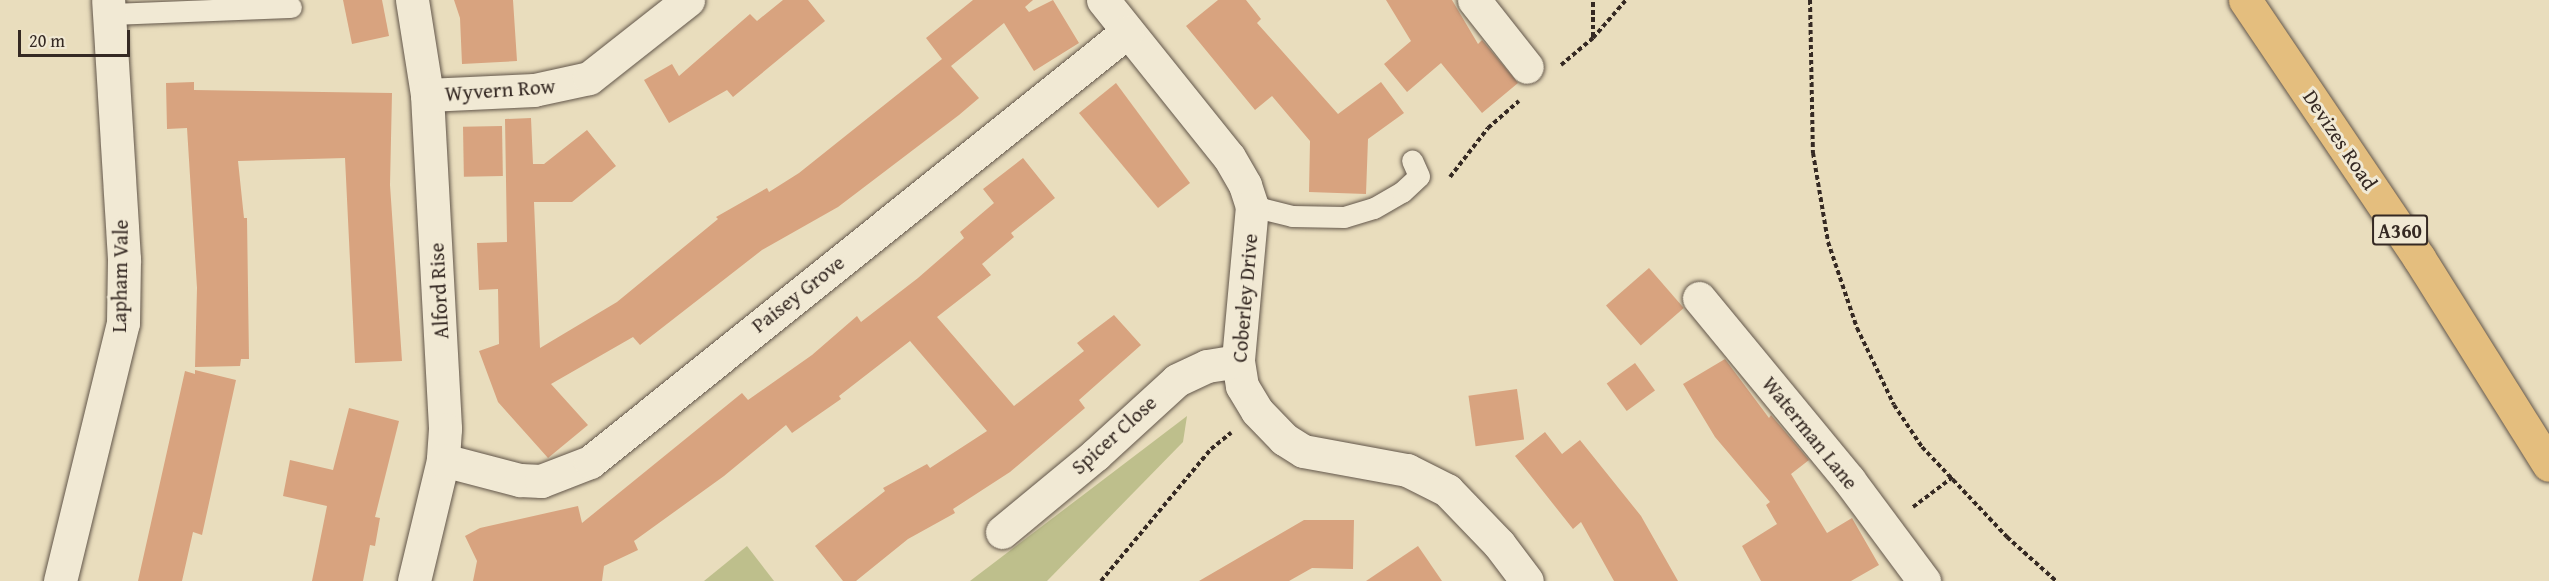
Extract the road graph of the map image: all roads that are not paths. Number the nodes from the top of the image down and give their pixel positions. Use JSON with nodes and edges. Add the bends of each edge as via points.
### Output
{"nodes":[{"id":1,"x":412,"y":0,"type":"edge"},
{"id":2,"x":688,"y":0,"type":"edge"},
{"id":3,"x":1103,"y":0,"type":"edge"},
{"id":4,"x":1474,"y":0,"type":"edge"},
{"id":5,"x":2245,"y":0,"type":"edge"},
{"id":6,"x":108,"y":7,"type":"edge"},
{"id":7,"x":291,"y":7,"type":"dead end"},
{"id":8,"x":1127,"y":32,"type":"junction"},
{"id":9,"x":1534,"y":79,"type":"road end"},
{"id":10,"x":427,"y":95,"type":"junction"},
{"id":11,"x":1412,"y":160,"type":"dead end"},
{"id":12,"x":1252,"y":206,"type":"junction"},
{"id":13,"x":1699,"y":298,"type":"dead end"},
{"id":14,"x":1238,"y":361,"type":"junction"},
{"id":15,"x":443,"y":460,"type":"junction"},
{"id":16,"x":2549,"y":465,"type":"edge"},
{"id":17,"x":1002,"y":532,"type":"dead end"},
{"id":18,"x":1915,"y":578,"type":"edge"},
{"id":19,"x":60,"y":581,"type":"edge"},
{"id":20,"x":414,"y":581,"type":"edge"},
{"id":21,"x":1527,"y":581,"type":"edge"}],
"edges":[{"from":1,"to":10,"type":"street","name":"Alford Rise"},
{"from":2,"to":10,"type":"street","name":"Wyvern Row","via":[[589,78],[534,90]]},
{"from":3,"to":8,"type":"street","name":"Coberley Drive"},
{"from":4,"to":9,"type":"street"},
{"from":5,"to":16,"type":"main road","name":"Devizes Road","number":"A360","via":[[2419,258]]},
{"from":6,"to":7,"type":"lane"},
{"from":6,"to":19,"type":"street","name":"Lapham Vale","via":[[124,259],[123,323]]},
{"from":8,"to":12,"type":"street","name":"Coberley Drive","via":[[1229,157]]},
{"from":8,"to":15,"type":"street","name":"Paisey Grove","via":[[590,462],[542,481],[520,480]]},
{"from":10,"to":15,"type":"street","name":"Alford Rise","via":[[444,383]]},
{"from":11,"to":12,"type":"lane","name":"Coberley Drive","via":[[1419,176],[1402,192],[1374,208],[1344,217],[1292,216]]},
{"from":12,"to":14,"type":"street","name":"Coberley Drive"},
{"from":13,"to":18,"type":"street","name":"Waterman Lane","via":[[1886,527]]},
{"from":14,"to":17,"type":"street","name":"Spicer Close","via":[[1193,371],[1177,380]]},
{"from":14,"to":21,"type":"street","name":"Coberley Drive","via":[[1242,386],[1277,433],[1304,451],[1407,470],[1447,490],[1499,544]]},
{"from":15,"to":20,"type":"street","name":"Alford Rise"}]}
